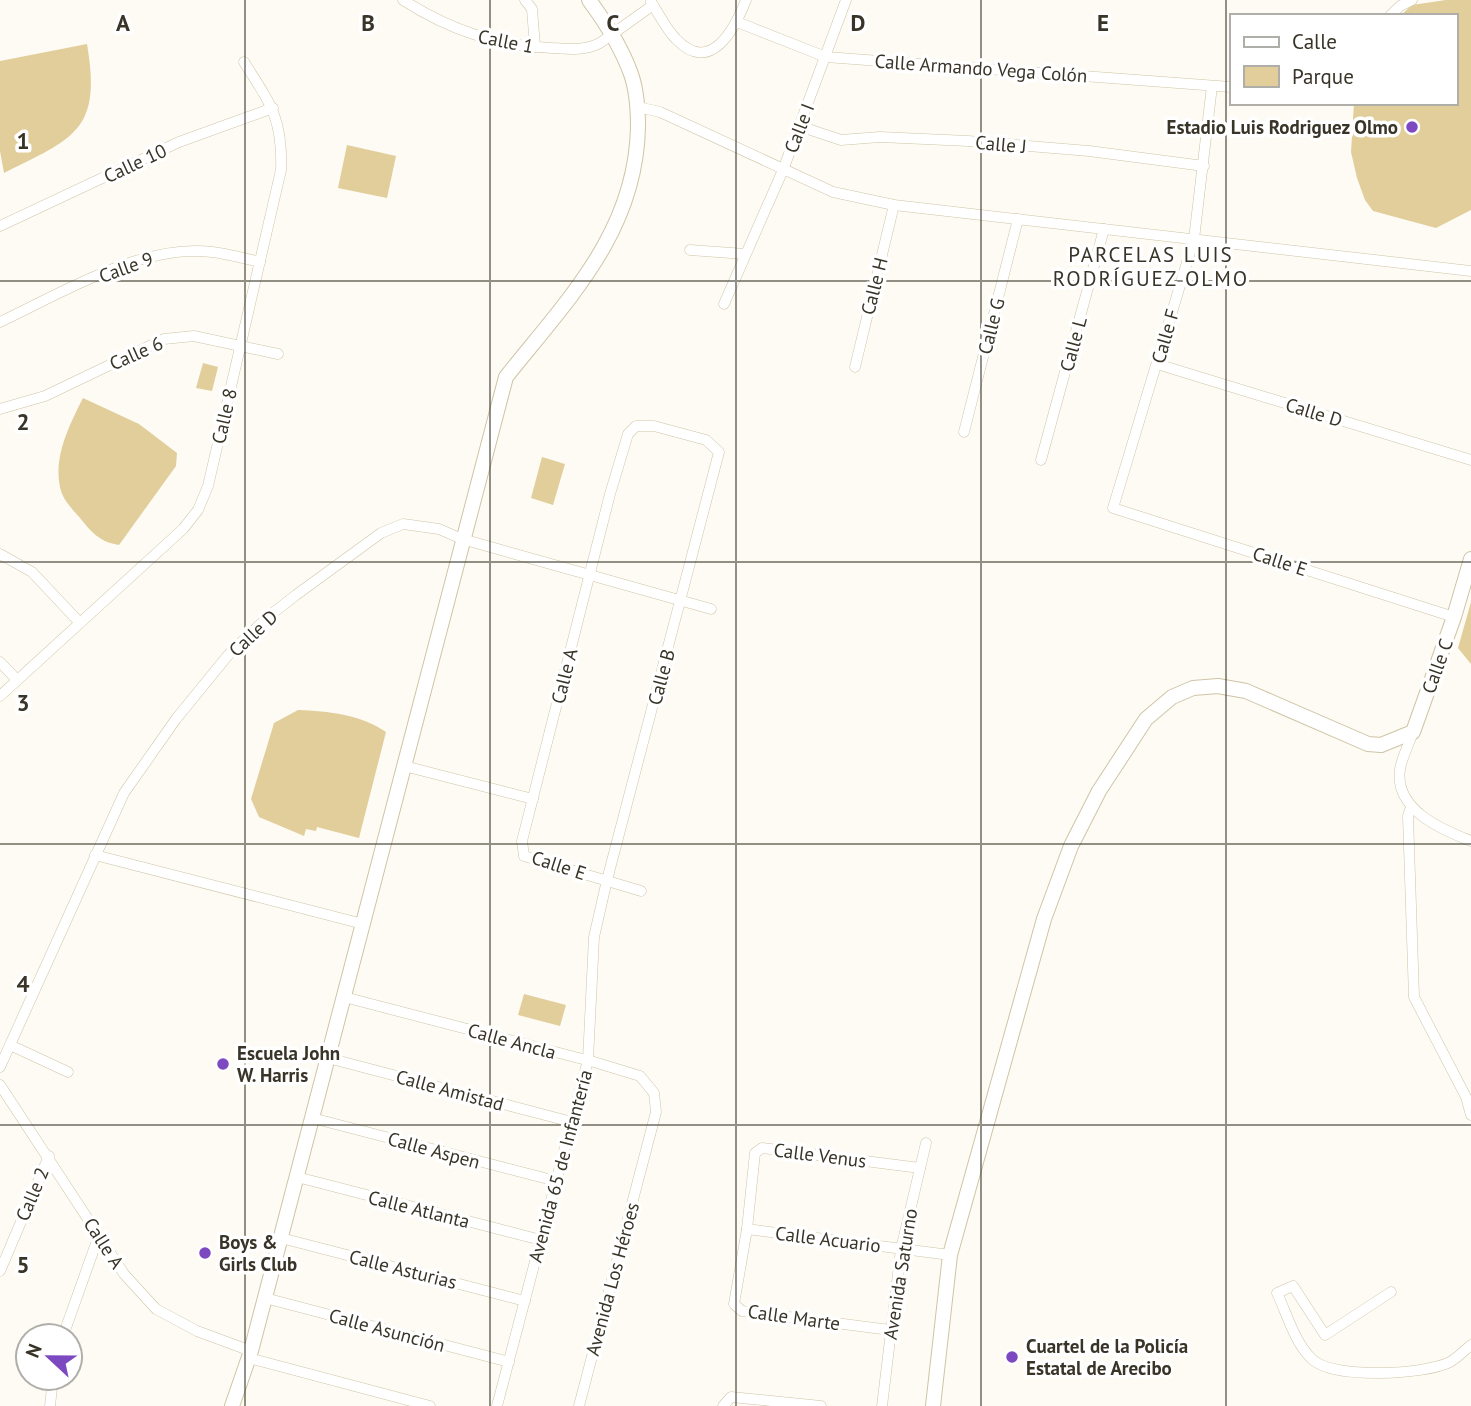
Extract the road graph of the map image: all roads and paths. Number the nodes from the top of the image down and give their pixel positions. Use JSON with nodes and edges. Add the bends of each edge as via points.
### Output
{"nodes":[{"id":1,"x":403,"y":0,"type":"edge"},
{"id":2,"x":525,"y":0,"type":"edge"},
{"id":3,"x":589,"y":0,"type":"edge"},
{"id":4,"x":746,"y":0,"type":"edge"},
{"id":5,"x":846,"y":0,"type":"edge"},
{"id":6,"x":1412,"y":0,"type":"edge"},
{"id":7,"x":651,"y":3,"type":"edge"},
{"id":8,"x":1392,"y":14,"type":"edge"},
{"id":9,"x":737,"y":22,"type":"junction"},
{"id":10,"x":613,"y":33,"type":"junction"},
{"id":11,"x":535,"y":47,"type":"junction"},
{"id":12,"x":826,"y":57,"type":"junction"},
{"id":13,"x":244,"y":62,"type":"dead end"},
{"id":14,"x":1212,"y":86,"type":"junction"},
{"id":15,"x":1230,"y":87,"type":"edge"},
{"id":16,"x":638,"y":107,"type":"junction"},
{"id":17,"x":273,"y":108,"type":"junction"},
{"id":18,"x":799,"y":126,"type":"junction"},
{"id":19,"x":1204,"y":166,"type":"junction"},
{"id":20,"x":783,"y":170,"type":"junction"},
{"id":21,"x":894,"y":205,"type":"junction"},
{"id":22,"x":1018,"y":219,"type":"junction"},
{"id":23,"x":0,"y":226,"type":"edge"},
{"id":24,"x":1104,"y":229,"type":"junction"},
{"id":25,"x":1194,"y":239,"type":"junction"},
{"id":26,"x":690,"y":250,"type":"dead end"},
{"id":27,"x":745,"y":254,"type":"junction"},
{"id":28,"x":260,"y":261,"type":"junction"},
{"id":29,"x":1471,"y":271,"type":"edge"},
{"id":30,"x":724,"y":304,"type":"dead end"},
{"id":31,"x":0,"y":322,"type":"edge"},
{"id":32,"x":240,"y":346,"type":"junction"},
{"id":33,"x":278,"y":354,"type":"dead end"},
{"id":34,"x":1157,"y":364,"type":"junction"},
{"id":35,"x":855,"y":367,"type":"dead end"},
{"id":36,"x":0,"y":409,"type":"edge"},
{"id":37,"x":636,"y":426,"type":"joint"},
{"id":38,"x":964,"y":432,"type":"dead end"},
{"id":39,"x":1041,"y":460,"type":"dead end"},
{"id":40,"x":1471,"y":460,"type":"edge"},
{"id":41,"x":1115,"y":500,"type":"joint"},
{"id":42,"x":462,"y":539,"type":"junction"},
{"id":43,"x":0,"y":554,"type":"edge"},
{"id":44,"x":1471,"y":559,"type":"edge"},
{"id":45,"x":590,"y":576,"type":"junction"},
{"id":46,"x":681,"y":600,"type":"junction"},
{"id":47,"x":711,"y":609,"type":"dead end"},
{"id":48,"x":1454,"y":617,"type":"junction"},
{"id":49,"x":80,"y":623,"type":"junction"},
{"id":50,"x":0,"y":662,"type":"edge"},
{"id":51,"x":17,"y":680,"type":"junction"},
{"id":52,"x":0,"y":696,"type":"edge"},
{"id":53,"x":1413,"y":732,"type":"junction"},
{"id":54,"x":404,"y":766,"type":"junction"},
{"id":55,"x":533,"y":799,"type":"junction"},
{"id":56,"x":1411,"y":807,"type":"junction"},
{"id":57,"x":1471,"y":841,"type":"edge"},
{"id":58,"x":95,"y":855,"type":"junction"},
{"id":59,"x":607,"y":880,"type":"junction"},
{"id":60,"x":641,"y":891,"type":"dead end"},
{"id":61,"x":363,"y":924,"type":"junction"},
{"id":62,"x":344,"y":997,"type":"junction"},
{"id":63,"x":10,"y":1045,"type":"junction"},
{"id":64,"x":328,"y":1058,"type":"junction"},
{"id":65,"x":588,"y":1060,"type":"junction"},
{"id":66,"x":0,"y":1067,"type":"edge"},
{"id":67,"x":68,"y":1072,"type":"dead end"},
{"id":68,"x":0,"y":1084,"type":"edge"},
{"id":69,"x":1471,"y":1115,"type":"edge"},
{"id":70,"x":312,"y":1118,"type":"junction"},
{"id":71,"x":572,"y":1122,"type":"junction"},
{"id":72,"x":926,"y":1143,"type":"dead end"},
{"id":73,"x":646,"y":1153,"type":"joint"},
{"id":74,"x":48,"y":1156,"type":"junction"},
{"id":75,"x":920,"y":1168,"type":"junction"},
{"id":76,"x":297,"y":1177,"type":"junction"},
{"id":77,"x":556,"y":1181,"type":"junction"},
{"id":78,"x":747,"y":1229,"type":"junction"},
{"id":79,"x":99,"y":1235,"type":"junction"},
{"id":80,"x":281,"y":1238,"type":"junction"},
{"id":81,"x":541,"y":1240,"type":"junction"},
{"id":82,"x":901,"y":1249,"type":"junction"},
{"id":83,"x":950,"y":1255,"type":"junction"},
{"id":84,"x":0,"y":1271,"type":"edge"},
{"id":85,"x":1391,"y":1292,"type":"dead end"},
{"id":86,"x":265,"y":1298,"type":"junction"},
{"id":87,"x":525,"y":1301,"type":"junction"},
{"id":88,"x":67,"y":1322,"type":"edge"},
{"id":89,"x":890,"y":1330,"type":"junction"},
{"id":90,"x":1471,"y":1345,"type":"edge"},
{"id":91,"x":250,"y":1354,"type":"junction"},
{"id":92,"x":509,"y":1362,"type":"junction"},
{"id":93,"x":232,"y":1406,"type":"edge"},
{"id":94,"x":430,"y":1406,"type":"edge"},
{"id":95,"x":497,"y":1406,"type":"edge"},
{"id":96,"x":579,"y":1406,"type":"edge"},
{"id":97,"x":723,"y":1406,"type":"edge"},
{"id":98,"x":821,"y":1406,"type":"edge"},
{"id":99,"x":882,"y":1406,"type":"edge"},
{"id":100,"x":933,"y":1406,"type":"edge"}],
"edges":[{"from":1,"to":11,"type":"street","name":"Calle 1","via":[[466,33]]},
{"from":2,"to":11,"type":"street","via":[[533,9]]},
{"from":3,"to":10,"type":"street"},
{"from":4,"to":9,"type":"street"},
{"from":5,"to":12,"type":"street","name":"Calle I"},
{"from":6,"to":8,"type":"street"},
{"from":7,"to":9,"type":"street","via":[[677,40],[696,50],[718,47]]},
{"from":7,"to":10,"type":"street","name":"Calle 1"},
{"from":9,"to":12,"type":"street","name":"Calle Armando Vega Colón"},
{"from":10,"to":11,"type":"street","name":"Calle 1","via":[[591,47]]},
{"from":10,"to":16,"type":"street","via":[[632,75]]},
{"from":12,"to":14,"type":"street","name":"Calle Armando Vega Colón"},
{"from":12,"to":18,"type":"street","name":"Calle I"},
{"from":13,"to":17,"type":"street","name":"Calle 8"},
{"from":14,"to":15,"type":"street","name":"Calle Armando Vega Colón"},
{"from":14,"to":19,"type":"street","name":"Calle F"},
{"from":16,"to":20,"type":"street","via":[[660,112]]},
{"from":16,"to":42,"type":"street","via":[[637,151],[629,190],[609,241],[506,377]]},
{"from":17,"to":23,"type":"street","name":"Calle 10","via":[[179,142]]},
{"from":17,"to":28,"type":"street","name":"Calle 8","via":[[282,144],[281,170]]},
{"from":18,"to":19,"type":"street","name":"Calle J","via":[[841,140],[968,141]]},
{"from":18,"to":20,"type":"street","name":"Calle I"},
{"from":19,"to":25,"type":"street","name":"Calle F"},
{"from":20,"to":21,"type":"street","via":[[833,192]]},
{"from":20,"to":27,"type":"street","name":"Calle I"},
{"from":21,"to":22,"type":"street"},
{"from":21,"to":35,"type":"street","name":"Calle H"},
{"from":22,"to":24,"type":"street"},
{"from":22,"to":38,"type":"street","name":"Calle G"},
{"from":24,"to":25,"type":"street"},
{"from":24,"to":39,"type":"street","name":"Calle L"},
{"from":25,"to":29,"type":"street"},
{"from":25,"to":34,"type":"street","name":"Calle F"},
{"from":26,"to":27,"type":"street"},
{"from":27,"to":30,"type":"street","name":"Calle I"},
{"from":28,"to":31,"type":"street","name":"Calle 9","via":[[210,251],[166,253],[128,262]]},
{"from":28,"to":32,"type":"street","name":"Calle 8"},
{"from":32,"to":33,"type":"street","name":"Calle 6"},
{"from":32,"to":36,"type":"street","name":"Calle 6","via":[[194,336],[164,339],[45,396]]},
{"from":32,"to":49,"type":"street","name":"Calle 8","via":[[208,486],[198,510]]},
{"from":34,"to":40,"type":"street","name":"Calle D"},
{"from":34,"to":41,"type":"street","name":"Calle F"},
{"from":37,"to":45,"type":"street","name":"Calle A","via":[[628,435]]},
{"from":37,"to":46,"type":"street","name":"Calle B","via":[[654,426],[706,440],[719,452]]},
{"from":41,"to":48,"type":"street","name":"Calle E","via":[[1113,508]]},
{"from":42,"to":45,"type":"street","name":"Calle D"},
{"from":42,"to":54,"type":"street"},
{"from":42,"to":58,"type":"street","name":"Calle D","via":[[439,529],[403,524],[381,533],[269,616],[229,654],[149,755],[124,793]]},
{"from":43,"to":49,"type":"street","via":[[32,572]]},
{"from":44,"to":48,"type":"street","name":"Calle C"},
{"from":45,"to":46,"type":"street","name":"Calle D"},
{"from":45,"to":55,"type":"street","name":"Calle A"},
{"from":46,"to":47,"type":"street","name":"Calle D"},
{"from":46,"to":59,"type":"street","name":"Calle B"},
{"from":48,"to":53,"type":"street","name":"Calle C"},
{"from":49,"to":51,"type":"street","name":"Calle 8"},
{"from":50,"to":51,"type":"street"},
{"from":51,"to":52,"type":"street","name":"Calle 8"},
{"from":53,"to":56,"type":"street","via":[[1400,768],[1403,795]]},
{"from":53,"to":83,"type":"street","via":[[1381,745],[1368,744],[1246,691],[1218,685],[1172,697],[1146,719],[1099,791],[1071,846],[1044,919]]},
{"from":54,"to":55,"type":"street"},
{"from":54,"to":61,"type":"street"},
{"from":55,"to":59,"type":"street","name":"Calle E","via":[[522,841],[524,856]]},
{"from":56,"to":57,"type":"street"},
{"from":56,"to":69,"type":"street","via":[[1414,997]]},
{"from":58,"to":61,"type":"street"},
{"from":58,"to":63,"type":"street","name":"Calle D"},
{"from":59,"to":60,"type":"street"},
{"from":59,"to":65,"type":"street","name":"Avenida 65 de Infantería","via":[[594,937]]},
{"from":61,"to":62,"type":"street"},
{"from":62,"to":64,"type":"street"},
{"from":62,"to":65,"type":"street","name":"Calle Ancla"},
{"from":63,"to":66,"type":"street","name":"Calle D"},
{"from":63,"to":67,"type":"street"},
{"from":64,"to":70,"type":"street"},
{"from":64,"to":71,"type":"street","name":"Calle Amistad"},
{"from":65,"to":71,"type":"street","name":"Avenida 65 de Infantería"},
{"from":65,"to":73,"type":"street","name":"Calle Ancla","via":[[640,1076],[654,1093],[656,1112]]},
{"from":68,"to":74,"type":"street","name":"Calle A"},
{"from":70,"to":76,"type":"street"},
{"from":70,"to":77,"type":"street","name":"Calle Aspen"},
{"from":71,"to":77,"type":"street","name":"Avenida 65 de Infantería"},
{"from":72,"to":75,"type":"street","name":"Avenida Saturno"},
{"from":73,"to":96,"type":"street","name":"Avenida Los Héroes"},
{"from":74,"to":79,"type":"street","name":"Calle A"},
{"from":74,"to":84,"type":"street","name":"Calle 2"},
{"from":75,"to":78,"type":"street","name":"Calle Venus","via":[[762,1148],[755,1153]]},
{"from":75,"to":82,"type":"street","name":"Avenida Saturno"},
{"from":76,"to":80,"type":"street"},
{"from":76,"to":81,"type":"street","name":"Calle Atlanta"},
{"from":77,"to":81,"type":"street","name":"Avenida 65 de Infantería"},
{"from":78,"to":82,"type":"street","name":"Calle Acuario"},
{"from":78,"to":89,"type":"street","name":"Calle Marte","via":[[734,1304],[742,1311]]},
{"from":79,"to":88,"type":"street"},
{"from":79,"to":91,"type":"street","name":"Calle A","via":[[124,1274],[156,1309]]},
{"from":80,"to":86,"type":"street"},
{"from":80,"to":87,"type":"street","name":"Calle Asturias"},
{"from":81,"to":87,"type":"street","name":"Avenida 65 de Infantería"},
{"from":82,"to":83,"type":"street","name":"Calle Acuario"},
{"from":82,"to":89,"type":"street","name":"Avenida Saturno"},
{"from":83,"to":100,"type":"street"},
{"from":85,"to":90,"type":"street","via":[[1325,1335],[1293,1286],[1277,1293],[1300,1343],[1313,1360],[1328,1368],[1392,1374],[1449,1362]]},
{"from":86,"to":91,"type":"street"},
{"from":86,"to":92,"type":"street","name":"Calle Asunción"},
{"from":87,"to":92,"type":"street","name":"Avenida 65 de Infantería"},
{"from":89,"to":99,"type":"street","name":"Avenida Saturno"},
{"from":91,"to":93,"type":"street"},
{"from":91,"to":94,"type":"street","name":"Calle A"},
{"from":92,"to":95,"type":"street","name":"Avenida 65 de Infantería"},
{"from":97,"to":98,"type":"street","via":[[731,1397]]}]}
